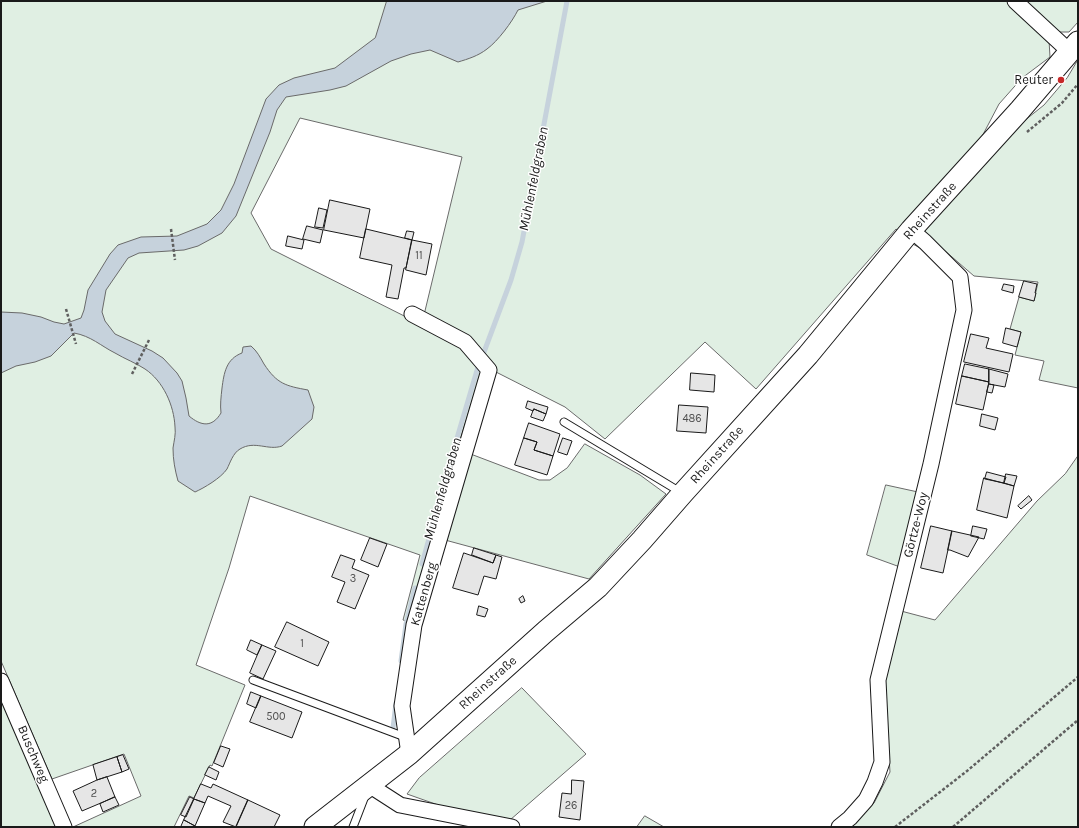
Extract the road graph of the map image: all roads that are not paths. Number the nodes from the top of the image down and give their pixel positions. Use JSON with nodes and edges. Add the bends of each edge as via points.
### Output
{"nodes":[{"id":1,"x":1016,"y":1,"type":"edge"},
{"id":2,"x":1074,"y":47,"type":"edge"},
{"id":3,"x":911,"y":230,"type":"junction"},
{"id":4,"x":412,"y":314,"type":"dead end"},
{"id":5,"x":564,"y":422,"type":"dead end"},
{"id":6,"x":682,"y":493,"type":"junction"},
{"id":7,"x":253,"y":680,"type":"dead end"},
{"id":8,"x":1,"y":681,"type":"edge"},
{"id":9,"x":407,"y":745,"type":"junction"},
{"id":10,"x":369,"y":785,"type":"junction"},
{"id":11,"x":64,"y":827,"type":"edge"},
{"id":12,"x":315,"y":827,"type":"edge"},
{"id":13,"x":354,"y":827,"type":"edge"},
{"id":14,"x":512,"y":827,"type":"edge"},
{"id":15,"x":839,"y":827,"type":"edge"}],
"edges":[{"from":1,"to":2,"type":"street"},
{"from":2,"to":3,"type":"main road","name":"Rheinstraße"},
{"from":3,"to":6,"type":"main road","name":"Rheinstraße","via":[[808,355]]},
{"from":3,"to":15,"type":"street","name":"Görtze-Woy","via":[[960,277],[964,310],[931,464],[878,680],[882,762],[866,800]]},
{"from":4,"to":9,"type":"street","name":"Kattenberg","via":[[465,342],[489,370],[414,625],[402,706]]},
{"from":5,"to":6,"type":"lane"},
{"from":6,"to":9,"type":"main road","name":"Rheinstraße","via":[[598,587]]},
{"from":7,"to":9,"type":"lane"},
{"from":8,"to":11,"type":"street","name":"Buschweg"},
{"from":9,"to":10,"type":"main road","name":"Rheinstraße"},
{"from":10,"to":12,"type":"main road","name":"Rheinstraße"},
{"from":10,"to":13,"type":"lane"},
{"from":10,"to":14,"type":"street","via":[[400,805]]}]}
